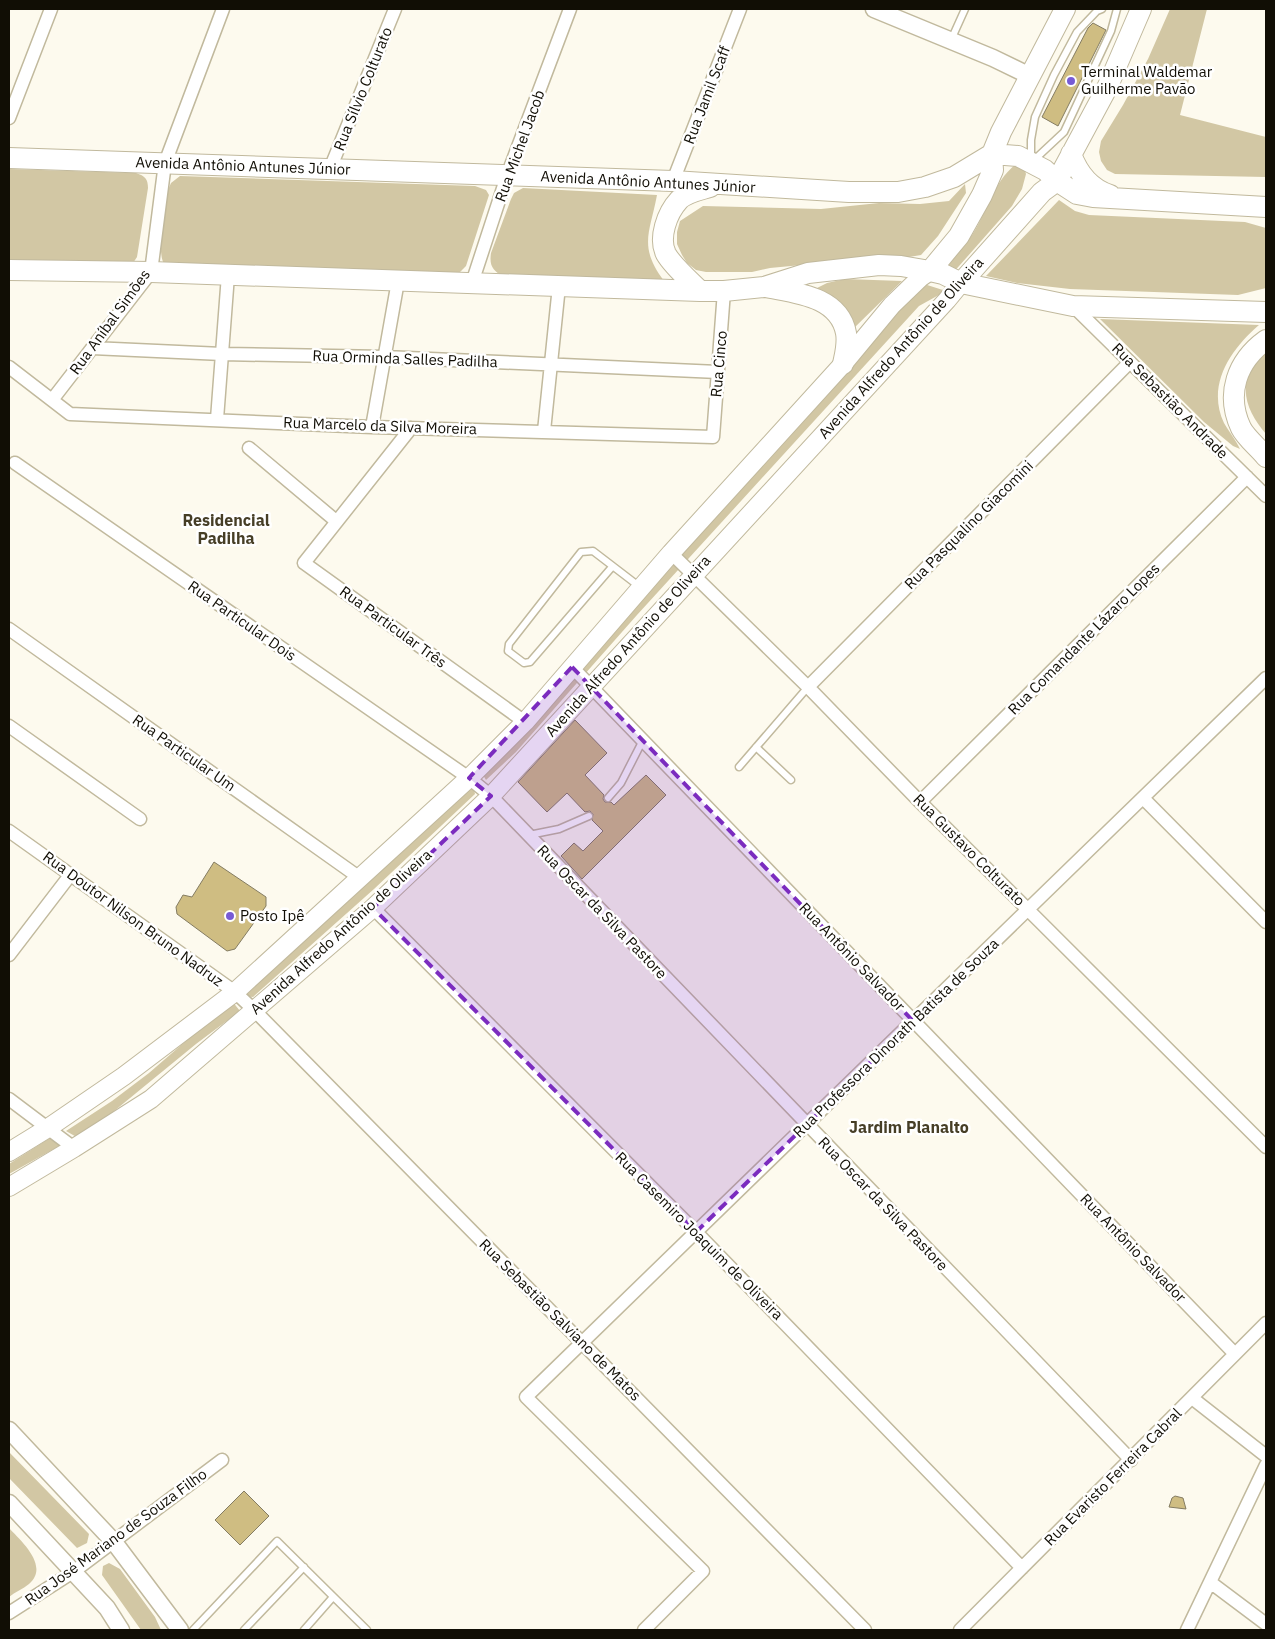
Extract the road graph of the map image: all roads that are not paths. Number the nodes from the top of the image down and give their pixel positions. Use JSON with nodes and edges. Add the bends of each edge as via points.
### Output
{"nodes":[{"id":1,"x":51,"y":9,"type":"edge"},
{"id":2,"x":223,"y":9,"type":"edge"},
{"id":3,"x":395,"y":9,"type":"edge"},
{"id":4,"x":570,"y":9,"type":"edge"},
{"id":5,"x":740,"y":9,"type":"edge"},
{"id":6,"x":874,"y":9,"type":"edge"},
{"id":7,"x":965,"y":9,"type":"edge"},
{"id":8,"x":1065,"y":9,"type":"edge"},
{"id":9,"x":1102,"y":9,"type":"edge"},
{"id":10,"x":1117,"y":9,"type":"edge"},
{"id":11,"x":1141,"y":9,"type":"edge"},
{"id":12,"x":951,"y":41,"type":"junction"},
{"id":13,"x":1030,"y":76,"type":"junction"},
{"id":14,"x":9,"y":118,"type":"edge"},
{"id":15,"x":992,"y":154,"type":"junction"},
{"id":16,"x":1071,"y":154,"type":"junction"},
{"id":17,"x":9,"y":158,"type":"edge"},
{"id":18,"x":165,"y":163,"type":"junction"},
{"id":19,"x":1031,"y":163,"type":"junction"},
{"id":20,"x":330,"y":170,"type":"junction"},
{"id":21,"x":508,"y":176,"type":"junction"},
{"id":22,"x":673,"y":181,"type":"junction"},
{"id":23,"x":1057,"y":181,"type":"junction"},
{"id":24,"x":716,"y":185,"type":"junction"},
{"id":25,"x":1129,"y":200,"type":"junction"},
{"id":26,"x":1266,"y":207,"type":"edge"},
{"id":27,"x":9,"y":270,"type":"edge"},
{"id":28,"x":930,"y":271,"type":"junction"},
{"id":29,"x":151,"y":272,"type":"junction"},
{"id":30,"x":228,"y":275,"type":"junction"},
{"id":31,"x":398,"y":282,"type":"junction"},
{"id":32,"x":472,"y":283,"type":"junction"},
{"id":33,"x":960,"y":283,"type":"junction"},
{"id":34,"x":559,"y":286,"type":"junction"},
{"id":35,"x":764,"y":287,"type":"junction"},
{"id":36,"x":700,"y":291,"type":"junction"},
{"id":37,"x":724,"y":291,"type":"junction"},
{"id":38,"x":1073,"y":306,"type":"junction"},
{"id":39,"x":1266,"y":312,"type":"edge"},
{"id":40,"x":1266,"y":340,"type":"edge"},
{"id":41,"x":92,"y":348,"type":"junction"},
{"id":42,"x":222,"y":354,"type":"junction"},
{"id":43,"x":385,"y":357,"type":"junction"},
{"id":44,"x":1130,"y":362,"type":"junction"},
{"id":45,"x":843,"y":364,"type":"junction"},
{"id":46,"x":551,"y":365,"type":"junction"},
{"id":47,"x":9,"y":367,"type":"edge"},
{"id":48,"x":718,"y":372,"type":"junction"},
{"id":49,"x":52,"y":400,"type":"junction"},
{"id":50,"x":217,"y":419,"type":"junction"},
{"id":51,"x":372,"y":427,"type":"junction"},
{"id":52,"x":411,"y":428,"type":"junction"},
{"id":53,"x":544,"y":431,"type":"junction"},
{"id":54,"x":713,"y":437,"type":"joint"},
{"id":55,"x":249,"y":448,"type":"dead end"},
{"id":56,"x":1266,"y":457,"type":"edge"},
{"id":57,"x":15,"y":463,"type":"dead end"},
{"id":58,"x":1247,"y":477,"type":"junction"},
{"id":59,"x":1266,"y":496,"type":"edge"},
{"id":60,"x":336,"y":521,"type":"junction"},
{"id":61,"x":670,"y":553,"type":"junction"},
{"id":62,"x":612,"y":567,"type":"junction"},
{"id":63,"x":693,"y":575,"type":"junction"},
{"id":64,"x":641,"y":588,"type":"junction"},
{"id":65,"x":9,"y":629,"type":"edge"},
{"id":66,"x":572,"y":667,"type":"junction"},
{"id":67,"x":1266,"y":678,"type":"edge"},
{"id":68,"x":591,"y":686,"type":"junction"},
{"id":69,"x":808,"y":687,"type":"junction"},
{"id":70,"x":1257,"y":688,"type":"junction"},
{"id":71,"x":1266,"y":698,"type":"edge"},
{"id":72,"x":525,"y":722,"type":"junction"},
{"id":73,"x":9,"y":726,"type":"edge"},
{"id":74,"x":643,"y":740,"type":"junction"},
{"id":75,"x":756,"y":747,"type":"junction"},
{"id":76,"x":739,"y":767,"type":"dead end"},
{"id":77,"x":469,"y":778,"type":"junction"},
{"id":78,"x":791,"y":780,"type":"dead end"},
{"id":79,"x":491,"y":796,"type":"junction"},
{"id":80,"x":608,"y":798,"type":"dead end"},
{"id":81,"x":1143,"y":798,"type":"junction"},
{"id":82,"x":920,"y":802,"type":"junction"},
{"id":83,"x":589,"y":816,"type":"dead end"},
{"id":84,"x":140,"y":819,"type":"dead end"},
{"id":85,"x":9,"y":831,"type":"edge"},
{"id":86,"x":528,"y":835,"type":"junction"},
{"id":87,"x":71,"y":874,"type":"junction"},
{"id":88,"x":360,"y":878,"type":"junction"},
{"id":89,"x":373,"y":908,"type":"junction"},
{"id":90,"x":1028,"y":909,"type":"junction"},
{"id":91,"x":1266,"y":922,"type":"edge"},
{"id":92,"x":9,"y":955,"type":"edge"},
{"id":93,"x":235,"y":992,"type":"junction"},
{"id":94,"x":254,"y":1010,"type":"junction"},
{"id":95,"x":914,"y":1021,"type":"junction"},
{"id":96,"x":9,"y":1099,"type":"edge"},
{"id":97,"x":807,"y":1124,"type":"junction"},
{"id":98,"x":48,"y":1128,"type":"junction"},
{"id":99,"x":1266,"y":1147,"type":"edge"},
{"id":100,"x":74,"y":1148,"type":"junction"},
{"id":101,"x":9,"y":1152,"type":"edge"},
{"id":102,"x":9,"y":1187,"type":"edge"},
{"id":103,"x":696,"y":1232,"type":"junction"},
{"id":104,"x":1266,"y":1324,"type":"edge"},
{"id":105,"x":582,"y":1342,"type":"junction"},
{"id":106,"x":1235,"y":1354,"type":"junction"},
{"id":107,"x":1192,"y":1398,"type":"junction"},
{"id":108,"x":9,"y":1430,"type":"edge"},
{"id":109,"x":1266,"y":1456,"type":"edge"},
{"id":110,"x":222,"y":1460,"type":"dead end"},
{"id":111,"x":1131,"y":1460,"type":"junction"},
{"id":112,"x":1266,"y":1465,"type":"edge"},
{"id":113,"x":9,"y":1503,"type":"edge"},
{"id":114,"x":114,"y":1542,"type":"junction"},
{"id":115,"x":304,"y":1567,"type":"junction"},
{"id":116,"x":1022,"y":1568,"type":"junction"},
{"id":117,"x":73,"y":1572,"type":"junction"},
{"id":118,"x":1210,"y":1582,"type":"junction"},
{"id":119,"x":333,"y":1597,"type":"junction"},
{"id":120,"x":9,"y":1613,"type":"edge"},
{"id":121,"x":1266,"y":1624,"type":"edge"},
{"id":122,"x":121,"y":1630,"type":"edge"},
{"id":123,"x":180,"y":1630,"type":"edge"},
{"id":124,"x":193,"y":1630,"type":"edge"},
{"id":125,"x":244,"y":1630,"type":"edge"},
{"id":126,"x":304,"y":1630,"type":"edge"},
{"id":127,"x":367,"y":1630,"type":"edge"},
{"id":128,"x":644,"y":1630,"type":"edge"},
{"id":129,"x":865,"y":1630,"type":"edge"},
{"id":130,"x":960,"y":1630,"type":"edge"},
{"id":131,"x":1187,"y":1630,"type":"edge"}],
"edges":[{"from":1,"to":14,"type":"street"},
{"from":2,"to":18,"type":"street","name":"Rua Aníbal Simões"},
{"from":3,"to":20,"type":"street","name":"Rua Sílvio Colturato"},
{"from":4,"to":21,"type":"street","name":"Rua Michel Jacob"},
{"from":5,"to":22,"type":"street","name":"Rua Jamil Scaff"},
{"from":6,"to":12,"type":"street"},
{"from":7,"to":12,"type":"lane"},
{"from":8,"to":13,"type":"main road","name":"Avenida Alfredo Antônio de Oliveira"},
{"from":9,"to":19,"type":"lane","via":[[1077,32],[1035,117],[1030,140]]},
{"from":10,"to":19,"type":"lane","via":[[1111,31],[1064,132]]},
{"from":11,"to":16,"type":"main road","name":"Avenida Alfredo Antônio de Oliveira","via":[[1110,80]]},
{"from":12,"to":13,"type":"street"},
{"from":13,"to":15,"type":"main road","name":"Avenida Alfredo Antônio de Oliveira"},
{"from":15,"to":19,"type":"main road","via":[[1018,156]]},
{"from":15,"to":24,"type":"main road","name":"Avenida Antônio Antunes Júnior","via":[[954,177],[898,192]]},
{"from":15,"to":28,"type":"main road","name":"Avenida Alfredo Antônio de Oliveira","via":[[993,170],[982,195],[959,236]]},
{"from":16,"to":23,"type":"main road","name":"Avenida Alfredo Antônio de Oliveira"},
{"from":16,"to":25,"type":"main road","via":[[1086,181],[1107,194]]},
{"from":17,"to":18,"type":"main road","name":"Avenida Antônio Antunes Júnior"},
{"from":18,"to":20,"type":"main road","name":"Avenida Antônio Antunes Júnior"},
{"from":18,"to":29,"type":"street","name":"Rua Aníbal Simões"},
{"from":19,"to":23,"type":"main road"},
{"from":20,"to":21,"type":"main road","name":"Avenida Antônio Antunes Júnior"},
{"from":21,"to":22,"type":"main road","name":"Avenida Antônio Antunes Júnior"},
{"from":21,"to":32,"type":"street","name":"Rua Michel Jacob"},
{"from":22,"to":24,"type":"main road","name":"Avenida Antônio Antunes Júnior"},
{"from":23,"to":25,"type":"main road","via":[[1077,194]]},
{"from":23,"to":33,"type":"main road","name":"Avenida Alfredo Antônio de Oliveira","via":[[1029,205]]},
{"from":24,"to":36,"type":"main road","via":[[692,192],[679,200],[667,221],[662,239],[666,254]]},
{"from":25,"to":26,"type":"main road"},
{"from":27,"to":29,"type":"main road"},
{"from":28,"to":33,"type":"main road"},
{"from":28,"to":35,"type":"main road","via":[[879,264],[808,273]]},
{"from":28,"to":45,"type":"main road","name":"Avenida Alfredo Antônio de Oliveira","via":[[892,305]]},
{"from":29,"to":30,"type":"main road"},
{"from":29,"to":41,"type":"street","name":"Rua Aníbal Simões"},
{"from":30,"to":31,"type":"main road"},
{"from":30,"to":42,"type":"street"},
{"from":31,"to":32,"type":"main road"},
{"from":31,"to":43,"type":"street"},
{"from":32,"to":34,"type":"main road"},
{"from":33,"to":38,"type":"main road"},
{"from":33,"to":63,"type":"main road","name":"Avenida Alfredo Antônio de Oliveira"},
{"from":34,"to":36,"type":"main road"},
{"from":34,"to":46,"type":"street"},
{"from":35,"to":37,"type":"main road"},
{"from":35,"to":45,"type":"main road","via":[[808,296],[826,304],[846,331]]},
{"from":36,"to":37,"type":"main road"},
{"from":37,"to":48,"type":"street","name":"Rua Cinco"},
{"from":38,"to":39,"type":"main road"},
{"from":38,"to":44,"type":"street","name":"Rua Sebastião Andrade"},
{"from":40,"to":56,"type":"main road","via":[[1245,361],[1236,378],[1233,399],[1242,428]]},
{"from":41,"to":42,"type":"street","name":"Rua Orminda Salles Padilha"},
{"from":41,"to":49,"type":"street","name":"Rua Aníbal Simões"},
{"from":42,"to":43,"type":"street","name":"Rua Orminda Salles Padilha"},
{"from":42,"to":50,"type":"street"},
{"from":43,"to":46,"type":"street","name":"Rua Orminda Salles Padilha"},
{"from":43,"to":51,"type":"street"},
{"from":44,"to":58,"type":"street","name":"Rua Sebastião Andrade"},
{"from":44,"to":69,"type":"street","name":"Rua Pasqualino Giacomini"},
{"from":45,"to":61,"type":"main road","name":"Avenida Alfredo Antônio de Oliveira"},
{"from":46,"to":48,"type":"street","name":"Rua Orminda Salles Padilha"},
{"from":46,"to":53,"type":"street"},
{"from":47,"to":49,"type":"street","name":"Rua Marcelo da Silva Moreira"},
{"from":48,"to":54,"type":"street","name":"Rua Cinco"},
{"from":49,"to":50,"type":"street","name":"Rua Marcelo da Silva Moreira","via":[[70,414]]},
{"from":50,"to":51,"type":"street","name":"Rua Marcelo da Silva Moreira"},
{"from":51,"to":52,"type":"street","name":"Rua Marcelo da Silva Moreira"},
{"from":52,"to":53,"type":"street","name":"Rua Marcelo da Silva Moreira"},
{"from":52,"to":60,"type":"street","name":"Rua Particular Três"},
{"from":53,"to":54,"type":"street","name":"Rua Marcelo da Silva Moreira"},
{"from":55,"to":60,"type":"street"},
{"from":57,"to":77,"type":"street","name":"Rua Particular Dois"},
{"from":58,"to":59,"type":"street","name":"Rua Sebastião Andrade"},
{"from":58,"to":82,"type":"street","name":"Rua Comandante Lázaro Lopes"},
{"from":60,"to":72,"type":"street","name":"Rua Particular Três","via":[[304,563]]},
{"from":61,"to":63,"type":"street","name":"Rua Gustavo Colturato"},
{"from":61,"to":64,"type":"main road","name":"Avenida Alfredo Antônio de Oliveira"},
{"from":62,"to":62,"type":"lane","via":[[593,552],[581,552],[509,644],[508,652],[524,663],[530,662]]},
{"from":62,"to":64,"type":"lane"},
{"from":63,"to":68,"type":"main road","name":"Avenida Alfredo Antônio de Oliveira"},
{"from":63,"to":69,"type":"street","name":"Rua Gustavo Colturato"},
{"from":64,"to":66,"type":"main road","name":"Avenida Alfredo Antônio de Oliveira"},
{"from":65,"to":88,"type":"street","name":"Rua Particular Um"},
{"from":66,"to":68,"type":"street","name":"Rua Antônio Salvador"},
{"from":66,"to":72,"type":"main road","name":"Avenida Alfredo Antônio de Oliveira"},
{"from":67,"to":70,"type":"street","name":"Rua Professora Dinorath Batista de Souza"},
{"from":68,"to":74,"type":"street","name":"Rua Antônio Salvador"},
{"from":68,"to":79,"type":"main road","name":"Avenida Alfredo Antônio de Oliveira"},
{"from":69,"to":75,"type":"lane"},
{"from":69,"to":82,"type":"street","name":"Rua Gustavo Colturato"},
{"from":70,"to":71,"type":"street"},
{"from":70,"to":81,"type":"street","name":"Rua Professora Dinorath Batista de Souza"},
{"from":72,"to":77,"type":"main road","name":"Avenida Alfredo Antônio de Oliveira"},
{"from":73,"to":84,"type":"street"},
{"from":74,"to":80,"type":"lane","via":[[620,783]]},
{"from":74,"to":95,"type":"street","name":"Rua Antônio Salvador"},
{"from":75,"to":76,"type":"lane"},
{"from":75,"to":78,"type":"lane"},
{"from":77,"to":79,"type":"street","name":"Rua Particular Dois"},
{"from":77,"to":88,"type":"main road","name":"Avenida Alfredo Antônio de Oliveira"},
{"from":79,"to":86,"type":"street","name":"Rua Oscar da Silva Pastore"},
{"from":79,"to":89,"type":"main road","name":"Avenida Alfredo Antônio de Oliveira"},
{"from":81,"to":90,"type":"street","name":"Rua Professora Dinorath Batista de Souza"},
{"from":81,"to":91,"type":"street"},
{"from":82,"to":90,"type":"street","name":"Rua Gustavo Colturato"},
{"from":83,"to":86,"type":"lane","via":[[559,829]]},
{"from":85,"to":87,"type":"street","name":"Rua Doutor Nilson Bruno Nadruz"},
{"from":86,"to":97,"type":"street","name":"Rua Oscar da Silva Pastore"},
{"from":87,"to":92,"type":"street"},
{"from":87,"to":93,"type":"street","name":"Rua Doutor Nilson Bruno Nadruz"},
{"from":88,"to":93,"type":"main road","name":"Avenida Alfredo Antônio de Oliveira"},
{"from":89,"to":94,"type":"main road","name":"Avenida Alfredo Antônio de Oliveira"},
{"from":89,"to":103,"type":"street","name":"Rua Casemiro Joaquim de Oliveira"},
{"from":90,"to":95,"type":"street","name":"Rua Professora Dinorath Batista de Souza"},
{"from":90,"to":99,"type":"street","name":"Rua Gustavo Colturato"},
{"from":93,"to":94,"type":"street","name":"Rua Doutor Nilson Bruno Nadruz"},
{"from":93,"to":98,"type":"main road","name":"Avenida Alfredo Antônio de Oliveira","via":[[124,1076]]},
{"from":94,"to":100,"type":"main road","name":"Avenida Alfredo Antônio de Oliveira","via":[[151,1098]]},
{"from":94,"to":105,"type":"street","name":"Rua Sebastião Salviano de Matos"},
{"from":95,"to":97,"type":"street","name":"Rua Professora Dinorath Batista de Souza"},
{"from":95,"to":106,"type":"street","name":"Rua Antônio Salvador"},
{"from":96,"to":98,"type":"street"},
{"from":97,"to":103,"type":"street","name":"Rua Professora Dinorath Batista de Souza"},
{"from":97,"to":111,"type":"street","name":"Rua Oscar da Silva Pastore"},
{"from":98,"to":100,"type":"street"},
{"from":98,"to":101,"type":"main road","name":"Avenida Alfredo Antônio de Oliveira"},
{"from":100,"to":102,"type":"main road","name":"Avenida Alfredo Antônio de Oliveira"},
{"from":103,"to":105,"type":"street","name":"Rua Professora Dinorath Batista de Souza"},
{"from":103,"to":116,"type":"street","name":"Rua Casemiro Joaquim de Oliveira"},
{"from":104,"to":106,"type":"street","name":"Rua Evaristo Ferreira Cabral"},
{"from":105,"to":128,"type":"street","name":"Rua Professora Dinorath Batista de Souza","via":[[526,1397],[703,1571]]},
{"from":105,"to":129,"type":"street","name":"Rua Sebastião Salviano de Matos"},
{"from":106,"to":107,"type":"street","name":"Rua Evaristo Ferreira Cabral"},
{"from":107,"to":109,"type":"street"},
{"from":107,"to":111,"type":"street","name":"Rua Evaristo Ferreira Cabral"},
{"from":108,"to":114,"type":"street"},
{"from":110,"to":114,"type":"street","name":"Rua José Mariano de Souza Filho"},
{"from":111,"to":116,"type":"street","name":"Rua Evaristo Ferreira Cabral"},
{"from":112,"to":118,"type":"street"},
{"from":113,"to":117,"type":"street"},
{"from":114,"to":117,"type":"street","name":"Rua José Mariano de Souza Filho"},
{"from":114,"to":123,"type":"street"},
{"from":115,"to":119,"type":"lane"},
{"from":115,"to":124,"type":"lane","via":[[277,1541]]},
{"from":115,"to":125,"type":"lane"},
{"from":116,"to":130,"type":"street","name":"Rua Evaristo Ferreira Cabral"},
{"from":117,"to":120,"type":"street","name":"Rua José Mariano de Souza Filho"},
{"from":117,"to":122,"type":"street","via":[[107,1608]]},
{"from":118,"to":121,"type":"street"},
{"from":118,"to":131,"type":"street"},
{"from":119,"to":126,"type":"lane"},
{"from":119,"to":127,"type":"lane"}]}
